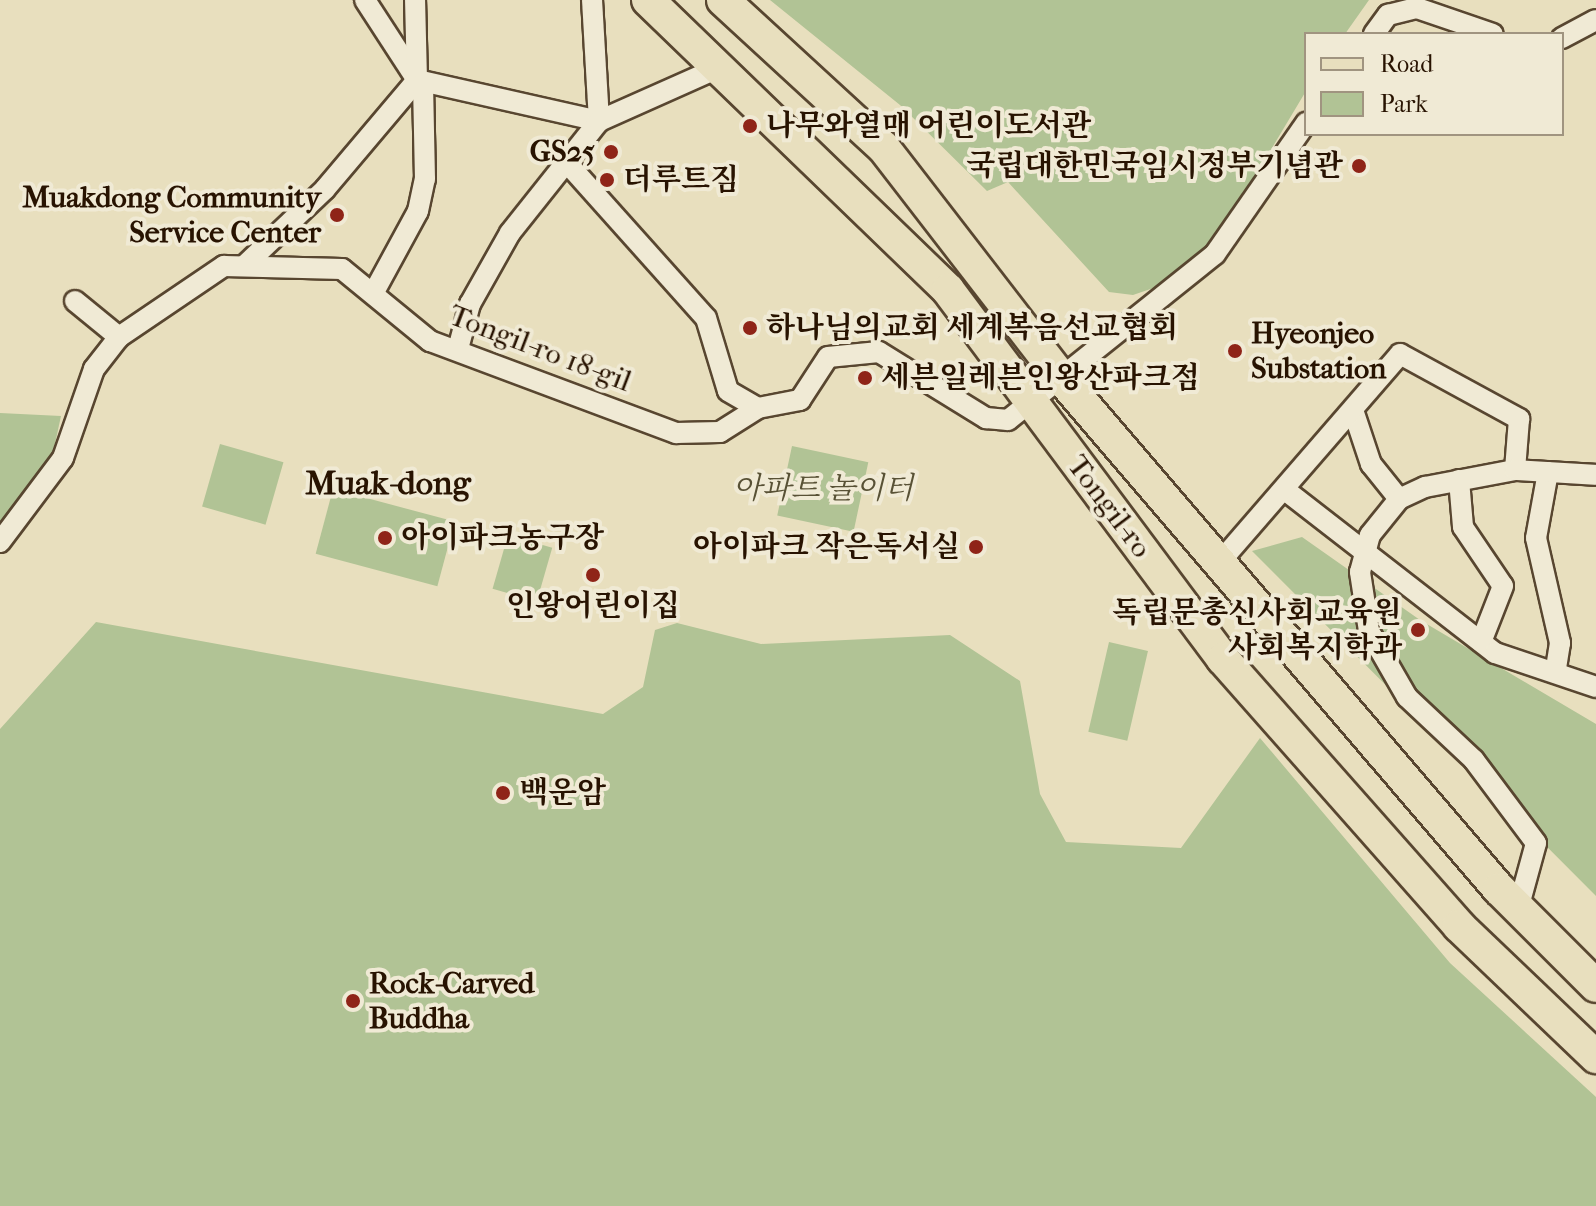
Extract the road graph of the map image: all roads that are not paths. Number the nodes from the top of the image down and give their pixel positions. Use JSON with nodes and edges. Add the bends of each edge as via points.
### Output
{"nodes":[{"id":1,"x":365,"y":0,"type":"edge"},
{"id":2,"x":415,"y":0,"type":"edge"},
{"id":3,"x":592,"y":0,"type":"edge"},
{"id":4,"x":648,"y":0,"type":"edge"},
{"id":5,"x":723,"y":0,"type":"edge"},
{"id":6,"x":1393,"y":8,"type":"edge"},
{"id":7,"x":1596,"y":20,"type":"edge"},
{"id":8,"x":1375,"y":32,"type":"edge"},
{"id":9,"x":1488,"y":32,"type":"edge"},
{"id":10,"x":1564,"y":37,"type":"edge"},
{"id":11,"x":718,"y":68,"type":"junction"},
{"id":12,"x":420,"y":82,"type":"junction"},
{"id":13,"x":599,"y":121,"type":"junction"},
{"id":14,"x":1304,"y":126,"type":"edge"},
{"id":15,"x":569,"y":165,"type":"junction"},
{"id":16,"x":245,"y":265,"type":"junction"},
{"id":17,"x":374,"y":292,"type":"junction"},
{"id":18,"x":75,"y":301,"type":"dead end"},
{"id":19,"x":119,"y":337,"type":"junction"},
{"id":20,"x":458,"y":349,"type":"junction"},
{"id":21,"x":1062,"y":379,"type":"junction"},
{"id":22,"x":1031,"y":404,"type":"junction"},
{"id":23,"x":758,"y":408,"type":"junction"},
{"id":24,"x":1353,"y":410,"type":"junction"},
{"id":25,"x":1515,"y":470,"type":"junction"},
{"id":26,"x":1548,"y":472,"type":"junction"},
{"id":27,"x":1596,"y":475,"type":"edge"},
{"id":28,"x":1459,"y":480,"type":"junction"},
{"id":29,"x":1285,"y":490,"type":"junction"},
{"id":30,"x":1399,"y":499,"type":"junction"},
{"id":31,"x":0,"y":542,"type":"edge"},
{"id":32,"x":1364,"y":556,"type":"junction"},
{"id":33,"x":1220,"y":562,"type":"junction"},
{"id":34,"x":1481,"y":642,"type":"junction"},
{"id":35,"x":1555,"y":673,"type":"junction"},
{"id":36,"x":1596,"y":687,"type":"edge"},
{"id":37,"x":1518,"y":909,"type":"junction"},
{"id":38,"x":1596,"y":986,"type":"edge"},
{"id":39,"x":1596,"y":1057,"type":"edge"}],
"edges":[{"from":1,"to":12,"type":"street"},
{"from":2,"to":12,"type":"street"},
{"from":3,"to":13,"type":"street"},
{"from":4,"to":11,"type":"main road","name":"Tongil-ro"},
{"from":5,"to":21,"type":"main road","name":"Tongil-ro","via":[[883,147]]},
{"from":6,"to":8,"type":"street"},
{"from":6,"to":9,"type":"street","via":[[1434,10]]},
{"from":7,"to":10,"type":"street"},
{"from":11,"to":13,"type":"street"},
{"from":11,"to":22,"type":"main road","name":"Tongil-ro","via":[[948,290]]},
{"from":12,"to":13,"type":"street"},
{"from":12,"to":16,"type":"street","via":[[325,189]]},
{"from":12,"to":17,"type":"street","via":[[425,179],[418,211]]},
{"from":13,"to":15,"type":"street"},
{"from":14,"to":21,"type":"street","via":[[1215,254]]},
{"from":15,"to":20,"type":"street","via":[[510,233],[470,304]]},
{"from":15,"to":23,"type":"street","via":[[706,318],[728,391]]},
{"from":16,"to":17,"type":"street","name":"Tongil-ro 18-gil","via":[[342,269]]},
{"from":16,"to":19,"type":"street","name":"Tongil-ro 18-gil","via":[[224,266]]},
{"from":17,"to":20,"type":"street","name":"Tongil-ro 18-gil","via":[[430,341]]},
{"from":18,"to":19,"type":"street"},
{"from":19,"to":31,"type":"street","name":"Tongil-ro 18-gil","via":[[94,369],[63,458]]},
{"from":20,"to":23,"type":"street","name":"Tongil-ro 18-gil","via":[[676,433],[720,432]]},
{"from":21,"to":22,"type":"street","name":"Tongil-ro 18-gil"},
{"from":21,"to":33,"type":"main road","name":"Tongil-ro"},
{"from":22,"to":23,"type":"street","name":"Tongil-ro 18-gil","via":[[1008,420],[986,418],[879,352],[828,357],[800,400]]},
{"from":22,"to":39,"type":"main road","name":"Tongil-ro","via":[[1272,716],[1459,926]]},
{"from":24,"to":25,"type":"street","via":[[1400,354],[1519,419]]},
{"from":24,"to":29,"type":"street"},
{"from":24,"to":30,"type":"street","via":[[1371,464]]},
{"from":25,"to":26,"type":"street"},
{"from":25,"to":28,"type":"street"},
{"from":26,"to":27,"type":"street"},
{"from":26,"to":35,"type":"street","via":[[1536,538],[1560,643]]},
{"from":28,"to":30,"type":"street"},
{"from":28,"to":34,"type":"street","via":[[1463,527],[1503,586]]},
{"from":29,"to":32,"type":"street"},
{"from":29,"to":33,"type":"street"},
{"from":30,"to":32,"type":"street","via":[[1370,535]]},
{"from":32,"to":34,"type":"street","via":[[1405,578]]},
{"from":32,"to":37,"type":"street","via":[[1369,631],[1407,697],[1474,760],[1536,843]]},
{"from":33,"to":37,"type":"main road","name":"Tongil-ro"},
{"from":34,"to":35,"type":"street"},
{"from":35,"to":36,"type":"street"},
{"from":37,"to":38,"type":"main road","name":"Tongil-ro"}]}
